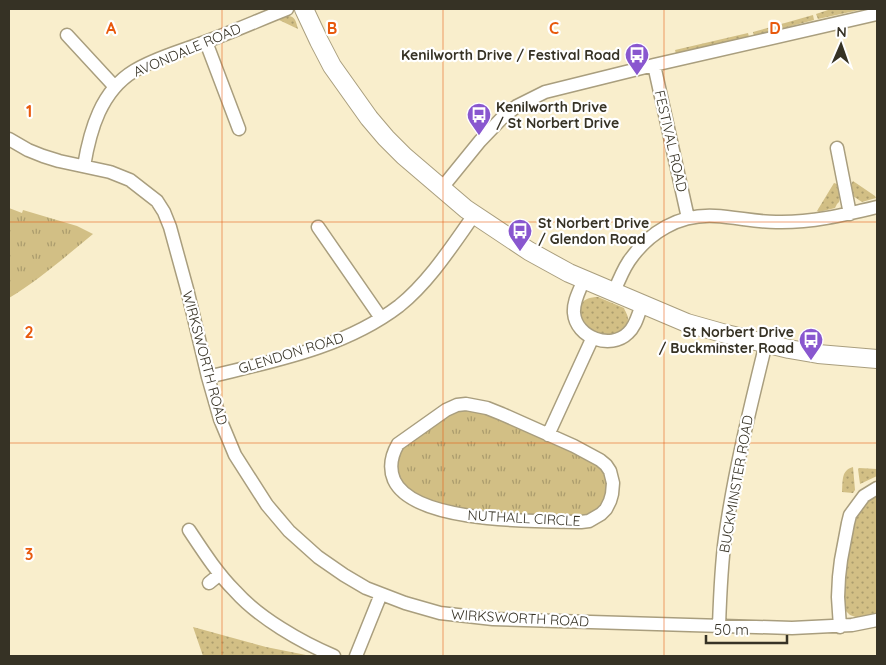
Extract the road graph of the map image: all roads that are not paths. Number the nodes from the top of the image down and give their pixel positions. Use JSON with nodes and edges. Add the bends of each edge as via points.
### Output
{"nodes":[{"id":1,"x":287,"y":9,"type":"edge"},
{"id":2,"x":304,"y":9,"type":"edge"},
{"id":3,"x":877,"y":14,"type":"edge"},
{"id":4,"x":67,"y":36,"type":"dead end"},
{"id":5,"x":206,"y":42,"type":"junction"},
{"id":6,"x":654,"y":65,"type":"junction"},
{"id":7,"x":116,"y":87,"type":"junction"},
{"id":8,"x":239,"y":129,"type":"dead end"},
{"id":9,"x":9,"y":139,"type":"edge"},
{"id":10,"x":837,"y":148,"type":"dead end"},
{"id":11,"x":84,"y":166,"type":"junction"},
{"id":12,"x":442,"y":189,"type":"junction"},
{"id":13,"x":877,"y":207,"type":"edge"},
{"id":14,"x":850,"y":214,"type":"junction"},
{"id":15,"x":474,"y":215,"type":"junction"},
{"id":16,"x":688,"y":218,"type":"junction"},
{"id":17,"x":318,"y":227,"type":"dead end"},
{"id":18,"x":584,"y":279,"type":"junction"},
{"id":19,"x":614,"y":292,"type":"junction"},
{"id":20,"x":642,"y":305,"type":"junction"},
{"id":21,"x":381,"y":318,"type":"junction"},
{"id":22,"x":592,"y":339,"type":"junction"},
{"id":23,"x":766,"y":343,"type":"junction"},
{"id":24,"x":877,"y":359,"type":"edge"},
{"id":25,"x":208,"y":377,"type":"junction"},
{"id":26,"x":548,"y":435,"type":"junction"},
{"id":27,"x":877,"y":488,"type":"edge"},
{"id":28,"x":189,"y":530,"type":"dead end"},
{"id":29,"x":220,"y":574,"type":"junction"},
{"id":30,"x":208,"y":583,"type":"dead end"},
{"id":31,"x":381,"y":594,"type":"junction"},
{"id":32,"x":877,"y":620,"type":"edge"},
{"id":33,"x":719,"y":626,"type":"junction"},
{"id":34,"x":840,"y":626,"type":"junction"},
{"id":35,"x":334,"y":656,"type":"edge"},
{"id":36,"x":356,"y":656,"type":"edge"}],
"edges":[{"from":1,"to":5,"type":"street","name":"AVONDALE ROAD"},
{"from":2,"to":12,"type":"street","via":[[332,66],[369,118],[404,156]]},
{"from":3,"to":6,"type":"street"},
{"from":4,"to":7,"type":"street"},
{"from":5,"to":7,"type":"street","name":"AVONDALE ROAD","via":[[143,66]]},
{"from":5,"to":8,"type":"street"},
{"from":6,"to":12,"type":"street","via":[[545,92],[517,106],[480,141]]},
{"from":6,"to":16,"type":"street","name":"FESTIVAL ROAD"},
{"from":7,"to":11,"type":"street","name":"AVONDALE ROAD","via":[[96,116]]},
{"from":9,"to":11,"type":"street","name":"WIRKSWORTH ROAD","via":[[42,156]]},
{"from":10,"to":14,"type":"street"},
{"from":11,"to":25,"type":"street","name":"WIRKSWORTH ROAD","via":[[130,180],[157,201],[164,212]]},
{"from":12,"to":15,"type":"street"},
{"from":13,"to":14,"type":"street"},
{"from":14,"to":16,"type":"street","via":[[776,222],[715,216]]},
{"from":15,"to":18,"type":"street","via":[[529,251]]},
{"from":15,"to":21,"type":"street","name":"GLENDON ROAD","via":[[443,259],[399,305]]},
{"from":16,"to":19,"type":"street","via":[[665,226],[643,243],[628,263]]},
{"from":17,"to":21,"type":"street"},
{"from":18,"to":19,"type":"street"},
{"from":18,"to":22,"type":"street","via":[[574,314],[581,330]]},
{"from":19,"to":20,"type":"street"},
{"from":20,"to":22,"type":"street","via":[[632,329],[621,338]]},
{"from":20,"to":23,"type":"street","via":[[687,323]]},
{"from":21,"to":25,"type":"street","name":"GLENDON ROAD","via":[[328,344]]},
{"from":22,"to":26,"type":"street"},
{"from":23,"to":24,"type":"street","via":[[818,354]]},
{"from":23,"to":33,"type":"street","name":"BUCKMINSTER ROAD","via":[[729,510]]},
{"from":25,"to":31,"type":"street","name":"WIRKSWORTH ROAD","via":[[235,455],[267,505],[318,557]]},
{"from":26,"to":26,"type":"street","name":"NUTHALL CIRCLE","via":[[596,458],[610,471],[612,494],[606,509],[596,518],[581,522],[533,521],[456,514],[409,497],[398,488],[392,475],[391,459],[398,444],[457,405],[487,408]]},
{"from":27,"to":34,"type":"street","via":[[862,497],[850,515],[839,577]]},
{"from":28,"to":29,"type":"street"},
{"from":29,"to":30,"type":"street"},
{"from":29,"to":35,"type":"street","via":[[235,592],[264,616]]},
{"from":31,"to":33,"type":"street","name":"WIRKSWORTH ROAD","via":[[440,613],[493,620]]},
{"from":31,"to":36,"type":"street"},
{"from":32,"to":34,"type":"street","name":"WIRKSWORTH ROAD"},
{"from":33,"to":34,"type":"street","name":"WIRKSWORTH ROAD"}]}
